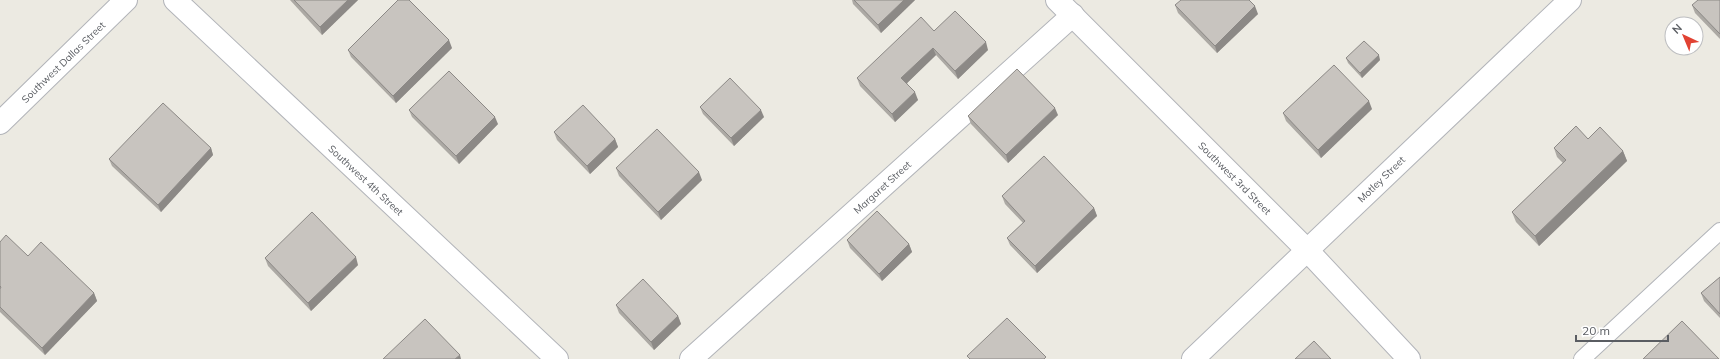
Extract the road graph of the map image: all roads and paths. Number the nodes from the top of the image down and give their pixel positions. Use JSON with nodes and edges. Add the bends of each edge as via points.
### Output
{"nodes":[{"id":1,"x":126,"y":0,"type":"edge"},
{"id":2,"x":175,"y":0,"type":"edge"},
{"id":3,"x":1057,"y":0,"type":"edge"},
{"id":4,"x":1570,"y":0,"type":"edge"},
{"id":5,"x":1073,"y":15,"type":"junction"},
{"id":6,"x":0,"y":123,"type":"edge"},
{"id":7,"x":1720,"y":231,"type":"edge"},
{"id":8,"x":1307,"y":250,"type":"junction"},
{"id":9,"x":557,"y":359,"type":"edge"},
{"id":10,"x":690,"y":359,"type":"edge"},
{"id":11,"x":1193,"y":359,"type":"edge"},
{"id":12,"x":1409,"y":359,"type":"edge"},
{"id":13,"x":1582,"y":359,"type":"edge"}],
"edges":[{"from":1,"to":6,"type":"street","name":"Southwest Dallas Street"},
{"from":2,"to":9,"type":"street","name":"Southwest 4th Street"},
{"from":3,"to":5,"type":"street","name":"Southwest 3rd Street"},
{"from":4,"to":8,"type":"street","name":"Motley Street"},
{"from":5,"to":8,"type":"street","name":"Southwest 3rd Street"},
{"from":5,"to":10,"type":"street","name":"Margaret Street"},
{"from":7,"to":13,"type":"lane"},
{"from":8,"to":11,"type":"street","name":"Motley Street"},
{"from":8,"to":12,"type":"street","name":"Southwest 3rd Street"}]}
